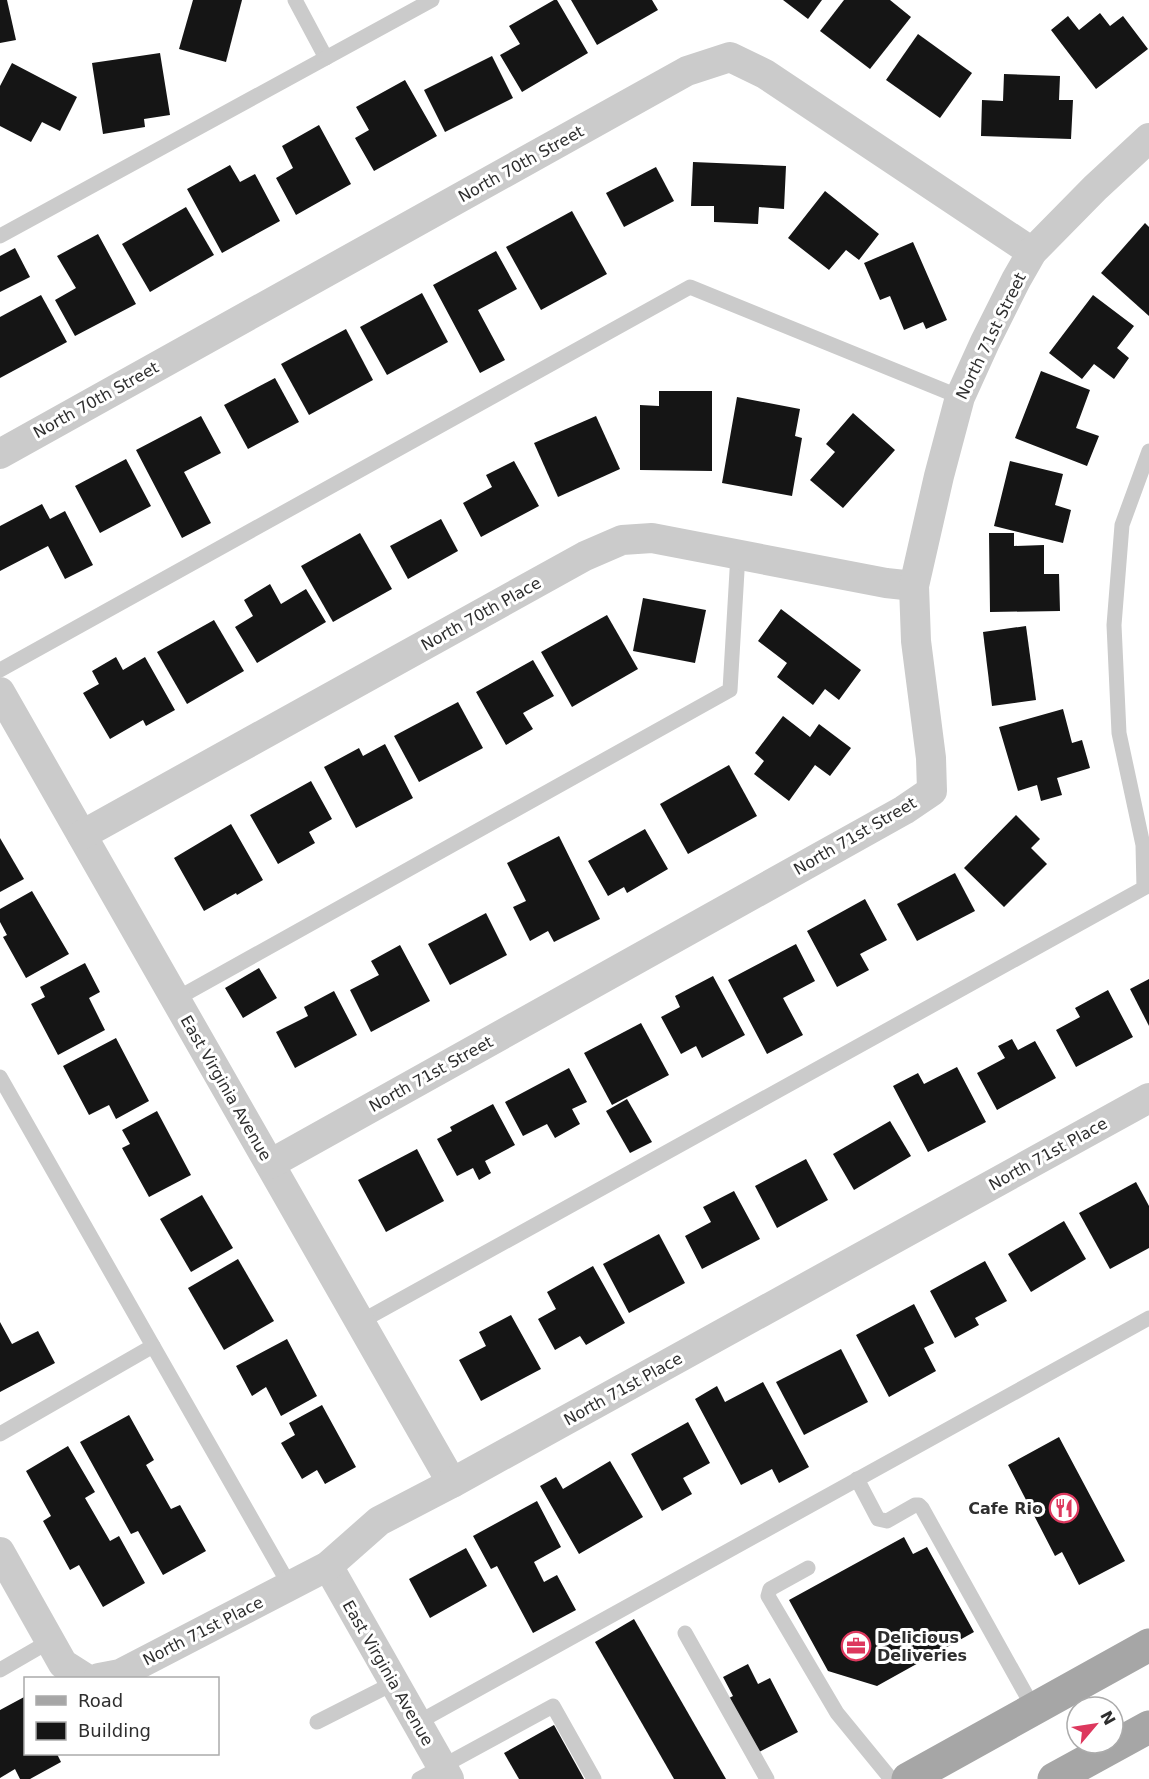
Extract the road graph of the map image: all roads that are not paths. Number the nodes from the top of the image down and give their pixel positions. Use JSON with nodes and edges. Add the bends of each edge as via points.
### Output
{"nodes":[{"id":1,"x":295,"y":0,"type":"edge"},
{"id":2,"x":432,"y":0,"type":"edge"},
{"id":3,"x":326,"y":58,"type":"junction"},
{"id":4,"x":1149,"y":138,"type":"edge"},
{"id":5,"x":0,"y":236,"type":"edge"},
{"id":6,"x":1032,"y":252,"type":"junction"},
{"id":7,"x":960,"y":396,"type":"junction"},
{"id":8,"x":1149,"y":452,"type":"edge"},
{"id":9,"x":0,"y":454,"type":"edge"},
{"id":10,"x":738,"y":554,"type":"junction"},
{"id":11,"x":914,"y":586,"type":"junction"},
{"id":12,"x":0,"y":670,"type":"edge"},
{"id":13,"x":0,"y":693,"type":"edge"},
{"id":14,"x":82,"y":836,"type":"junction"},
{"id":15,"x":176,"y":999,"type":"junction"},
{"id":16,"x":0,"y":1077,"type":"edge"},
{"id":17,"x":1149,"y":1098,"type":"edge"},
{"id":18,"x":270,"y":1164,"type":"junction"},
{"id":19,"x":1149,"y":1318,"type":"edge"},
{"id":20,"x":360,"y":1322,"type":"junction"},
{"id":21,"x":153,"y":1346,"type":"junction"},
{"id":22,"x":0,"y":1434,"type":"edge"},
{"id":23,"x":857,"y":1479,"type":"junction"},
{"id":24,"x":452,"y":1483,"type":"junction"},
{"id":25,"x":0,"y":1552,"type":"edge"},
{"id":26,"x":328,"y":1566,"type":"junction"},
{"id":27,"x":808,"y":1568,"type":"dead end"},
{"id":28,"x":290,"y":1586,"type":"junction"},
{"id":29,"x":685,"y":1633,"type":"dead end"},
{"id":30,"x":50,"y":1641,"type":"junction"},
{"id":31,"x":1149,"y":1645,"type":"edge"},
{"id":32,"x":0,"y":1670,"type":"edge"},
{"id":33,"x":83,"y":1677,"type":"edge"},
{"id":34,"x":104,"y":1677,"type":"edge"},
{"id":35,"x":394,"y":1683,"type":"junction"},
{"id":36,"x":1034,"y":1709,"type":"junction"},
{"id":37,"x":317,"y":1722,"type":"dead end"},
{"id":38,"x":417,"y":1723,"type":"junction"},
{"id":39,"x":1149,"y":1726,"type":"edge"},
{"id":40,"x":436,"y":1775,"type":"edge"},
{"id":41,"x":594,"y":1779,"type":"edge"},
{"id":42,"x":767,"y":1779,"type":"edge"},
{"id":43,"x":891,"y":1779,"type":"edge"},
{"id":44,"x":908,"y":1779,"type":"edge"},
{"id":45,"x":1054,"y":1779,"type":"edge"}],
"edges":[{"from":1,"to":3,"type":"lane"},
{"from":2,"to":3,"type":"lane"},
{"from":3,"to":5,"type":"lane"},
{"from":4,"to":6,"type":"street","name":"North 71st Street"},
{"from":6,"to":7,"type":"street","name":"North 71st Street"},
{"from":6,"to":9,"type":"street","name":"North 70th Street","via":[[765,75],[729,57],[687,71]]},
{"from":7,"to":11,"type":"street","name":"North 71st Street"},
{"from":7,"to":12,"type":"lane","via":[[690,287]]},
{"from":8,"to":20,"type":"lane","via":[[1122,525],[1114,626],[1119,733],[1143,844],[1144,888]]},
{"from":10,"to":11,"type":"street","name":"North 70th Place"},
{"from":10,"to":14,"type":"street","name":"North 70th Place","via":[[652,538],[622,540],[585,556]]},
{"from":10,"to":15,"type":"lane","via":[[730,690]]},
{"from":11,"to":18,"type":"street","name":"North 71st Street","via":[[932,791]]},
{"from":13,"to":14,"type":"street","name":"East Virginia Avenue"},
{"from":14,"to":15,"type":"street","name":"East Virginia Avenue"},
{"from":15,"to":18,"type":"street","name":"East Virginia Avenue"},
{"from":16,"to":21,"type":"lane"},
{"from":17,"to":24,"type":"street","name":"North 71st Place"},
{"from":18,"to":20,"type":"street","name":"East Virginia Avenue"},
{"from":19,"to":23,"type":"lane"},
{"from":20,"to":24,"type":"street","name":"East Virginia Avenue"},
{"from":21,"to":22,"type":"lane"},
{"from":21,"to":28,"type":"lane"},
{"from":23,"to":36,"type":"lane","via":[[878,1519],[887,1521],[915,1505],[922,1508]]},
{"from":23,"to":38,"type":"lane"},
{"from":24,"to":26,"type":"street","name":"North 71st Place","via":[[379,1521]]},
{"from":25,"to":30,"type":"street"},
{"from":26,"to":28,"type":"street","name":"North 71st Place"},
{"from":26,"to":35,"type":"street","name":"East Virginia Avenue"},
{"from":27,"to":43,"type":"lane","via":[[770,1589],[768,1596],[837,1713]]},
{"from":28,"to":34,"type":"street","name":"North 71st Place","via":[[120,1674]]},
{"from":29,"to":42,"type":"lane"},
{"from":30,"to":32,"type":"lane"},
{"from":30,"to":33,"type":"street","via":[[63,1664]]},
{"from":31,"to":36,"type":"main road"},
{"from":35,"to":37,"type":"lane"},
{"from":35,"to":38,"type":"street","name":"East Virginia Avenue"},
{"from":36,"to":44,"type":"main road"},
{"from":38,"to":40,"type":"street","name":"East Virginia Avenue"},
{"from":39,"to":45,"type":"main road"},
{"from":40,"to":41,"type":"lane","via":[[553,1706]]}]}
